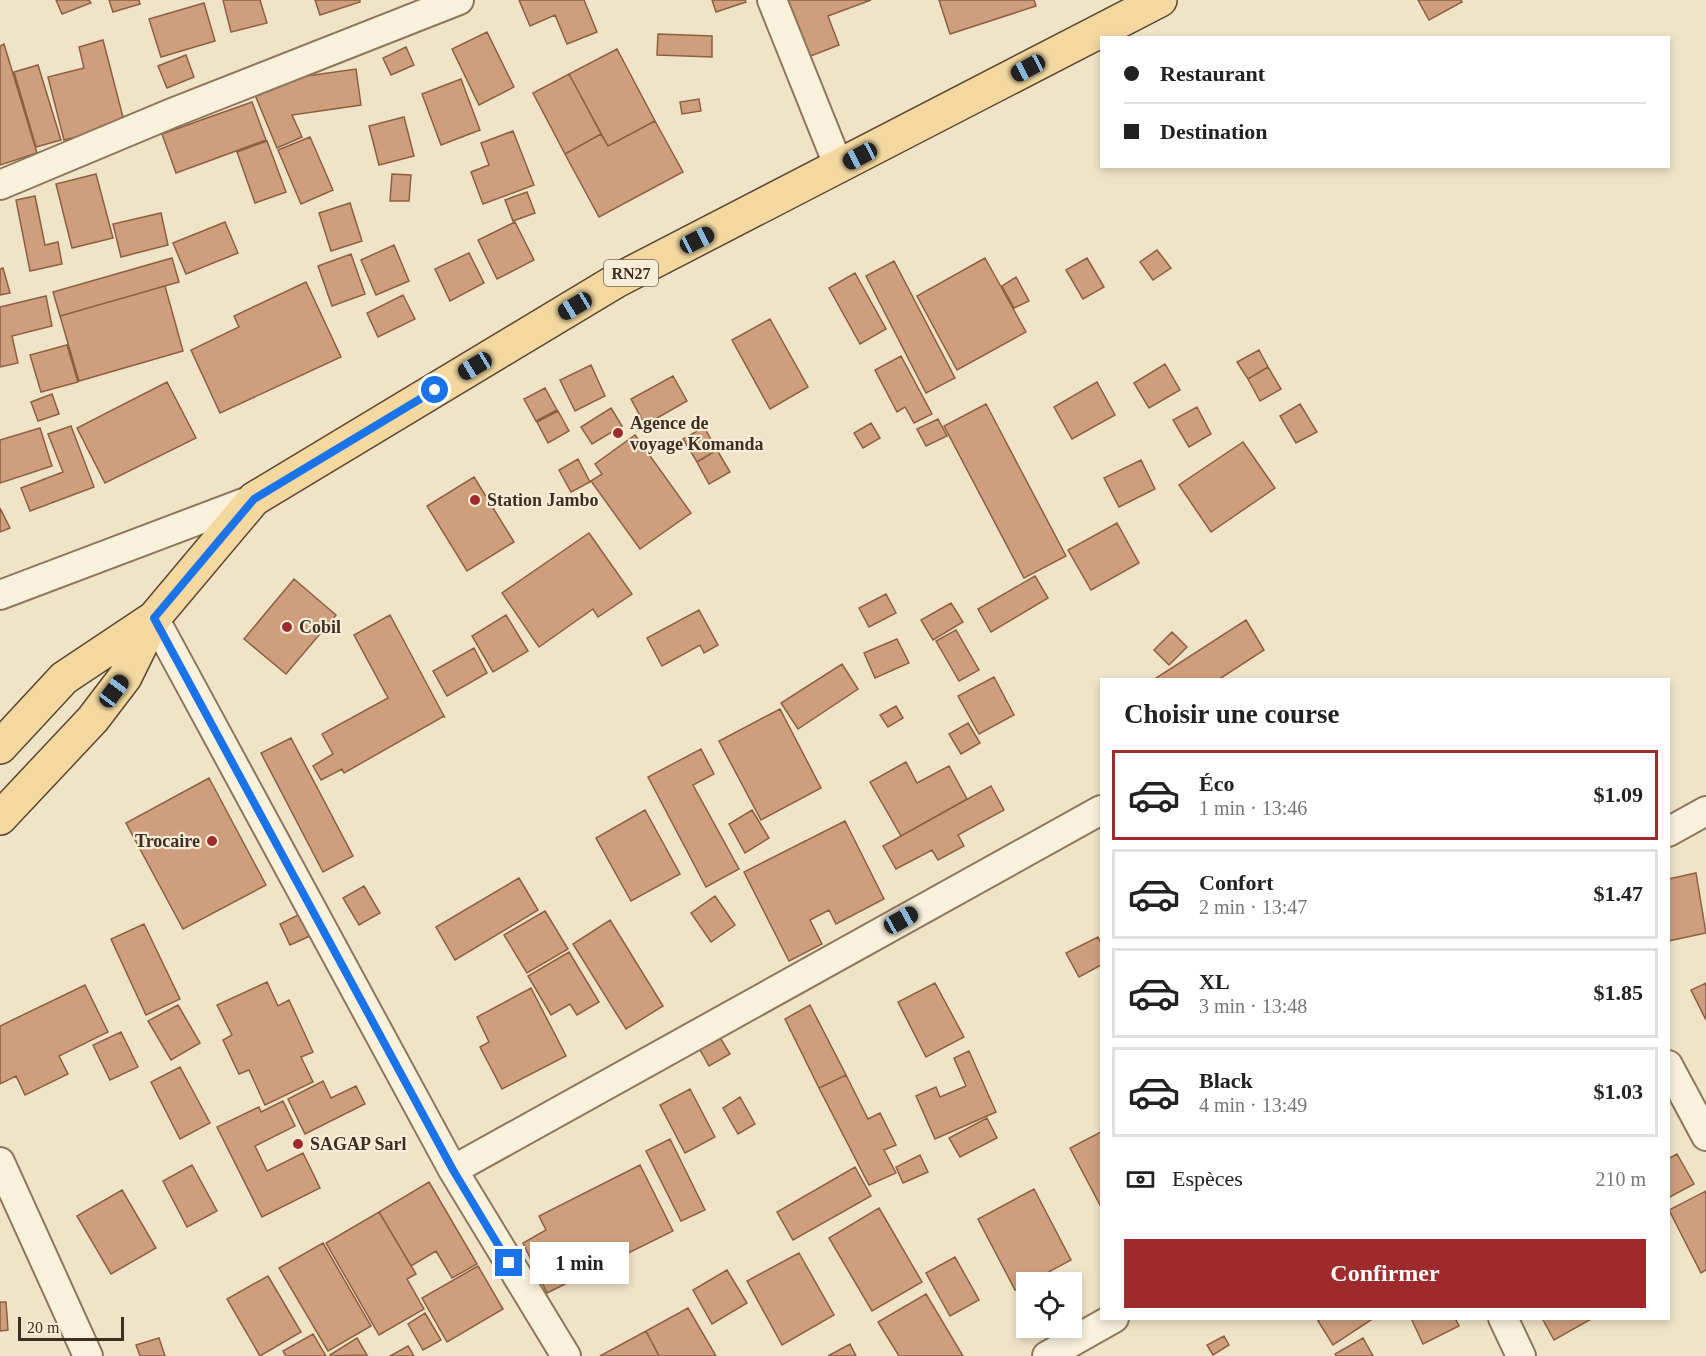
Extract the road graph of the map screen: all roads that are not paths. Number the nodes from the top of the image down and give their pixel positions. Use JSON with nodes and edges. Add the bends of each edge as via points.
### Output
{"nodes":[{"id":1,"x":459,"y":0,"type":"edge"},
{"id":2,"x":771,"y":0,"type":"edge"},
{"id":3,"x":1160,"y":0,"type":"edge"},
{"id":4,"x":839,"y":167,"type":"junction"},
{"id":5,"x":0,"y":185,"type":"edge"},
{"id":6,"x":254,"y":499,"type":"junction"},
{"id":7,"x":0,"y":595,"type":"edge"},
{"id":8,"x":154,"y":618,"type":"junction"},
{"id":9,"x":0,"y":747,"type":"edge"},
{"id":10,"x":1100,"y":811,"type":"edge"},
{"id":11,"x":1706,"y":811,"type":"edge"},
{"id":12,"x":0,"y":818,"type":"edge"},
{"id":13,"x":1670,"y":831,"type":"edge"},
{"id":14,"x":1670,"y":1069,"type":"edge"},
{"id":15,"x":1706,"y":1136,"type":"edge"},
{"id":16,"x":0,"y":1162,"type":"edge"},
{"id":17,"x":453,"y":1170,"type":"junction"},
{"id":18,"x":1110,"y":1320,"type":"edge"},
{"id":19,"x":1504,"y":1320,"type":"edge"},
{"id":20,"x":88,"y":1356,"type":"edge"},
{"id":21,"x":566,"y":1356,"type":"edge"},
{"id":22,"x":1047,"y":1356,"type":"edge"},
{"id":23,"x":1521,"y":1356,"type":"edge"}],
"edges":[{"from":1,"to":5,"type":"street"},
{"from":2,"to":4,"type":"street"},
{"from":3,"to":4,"type":"main road","number":"RN27"},
{"from":4,"to":6,"type":"main road","number":"RN27","via":[[616,281]]},
{"from":6,"to":7,"type":"street"},
{"from":6,"to":8,"type":"main road","number":"RN27"},
{"from":8,"to":9,"type":"main road","number":"RN27","via":[[64,678]]},
{"from":8,"to":12,"type":"main road","number":"RN27","via":[[124,677],[99,711]]},
{"from":8,"to":17,"type":"street"},
{"from":10,"to":17,"type":"street"},
{"from":11,"to":13,"type":"street"},
{"from":14,"to":15,"type":"street"},
{"from":16,"to":20,"type":"street"},
{"from":17,"to":21,"type":"street"},
{"from":18,"to":22,"type":"street"},
{"from":19,"to":23,"type":"street"}]}
